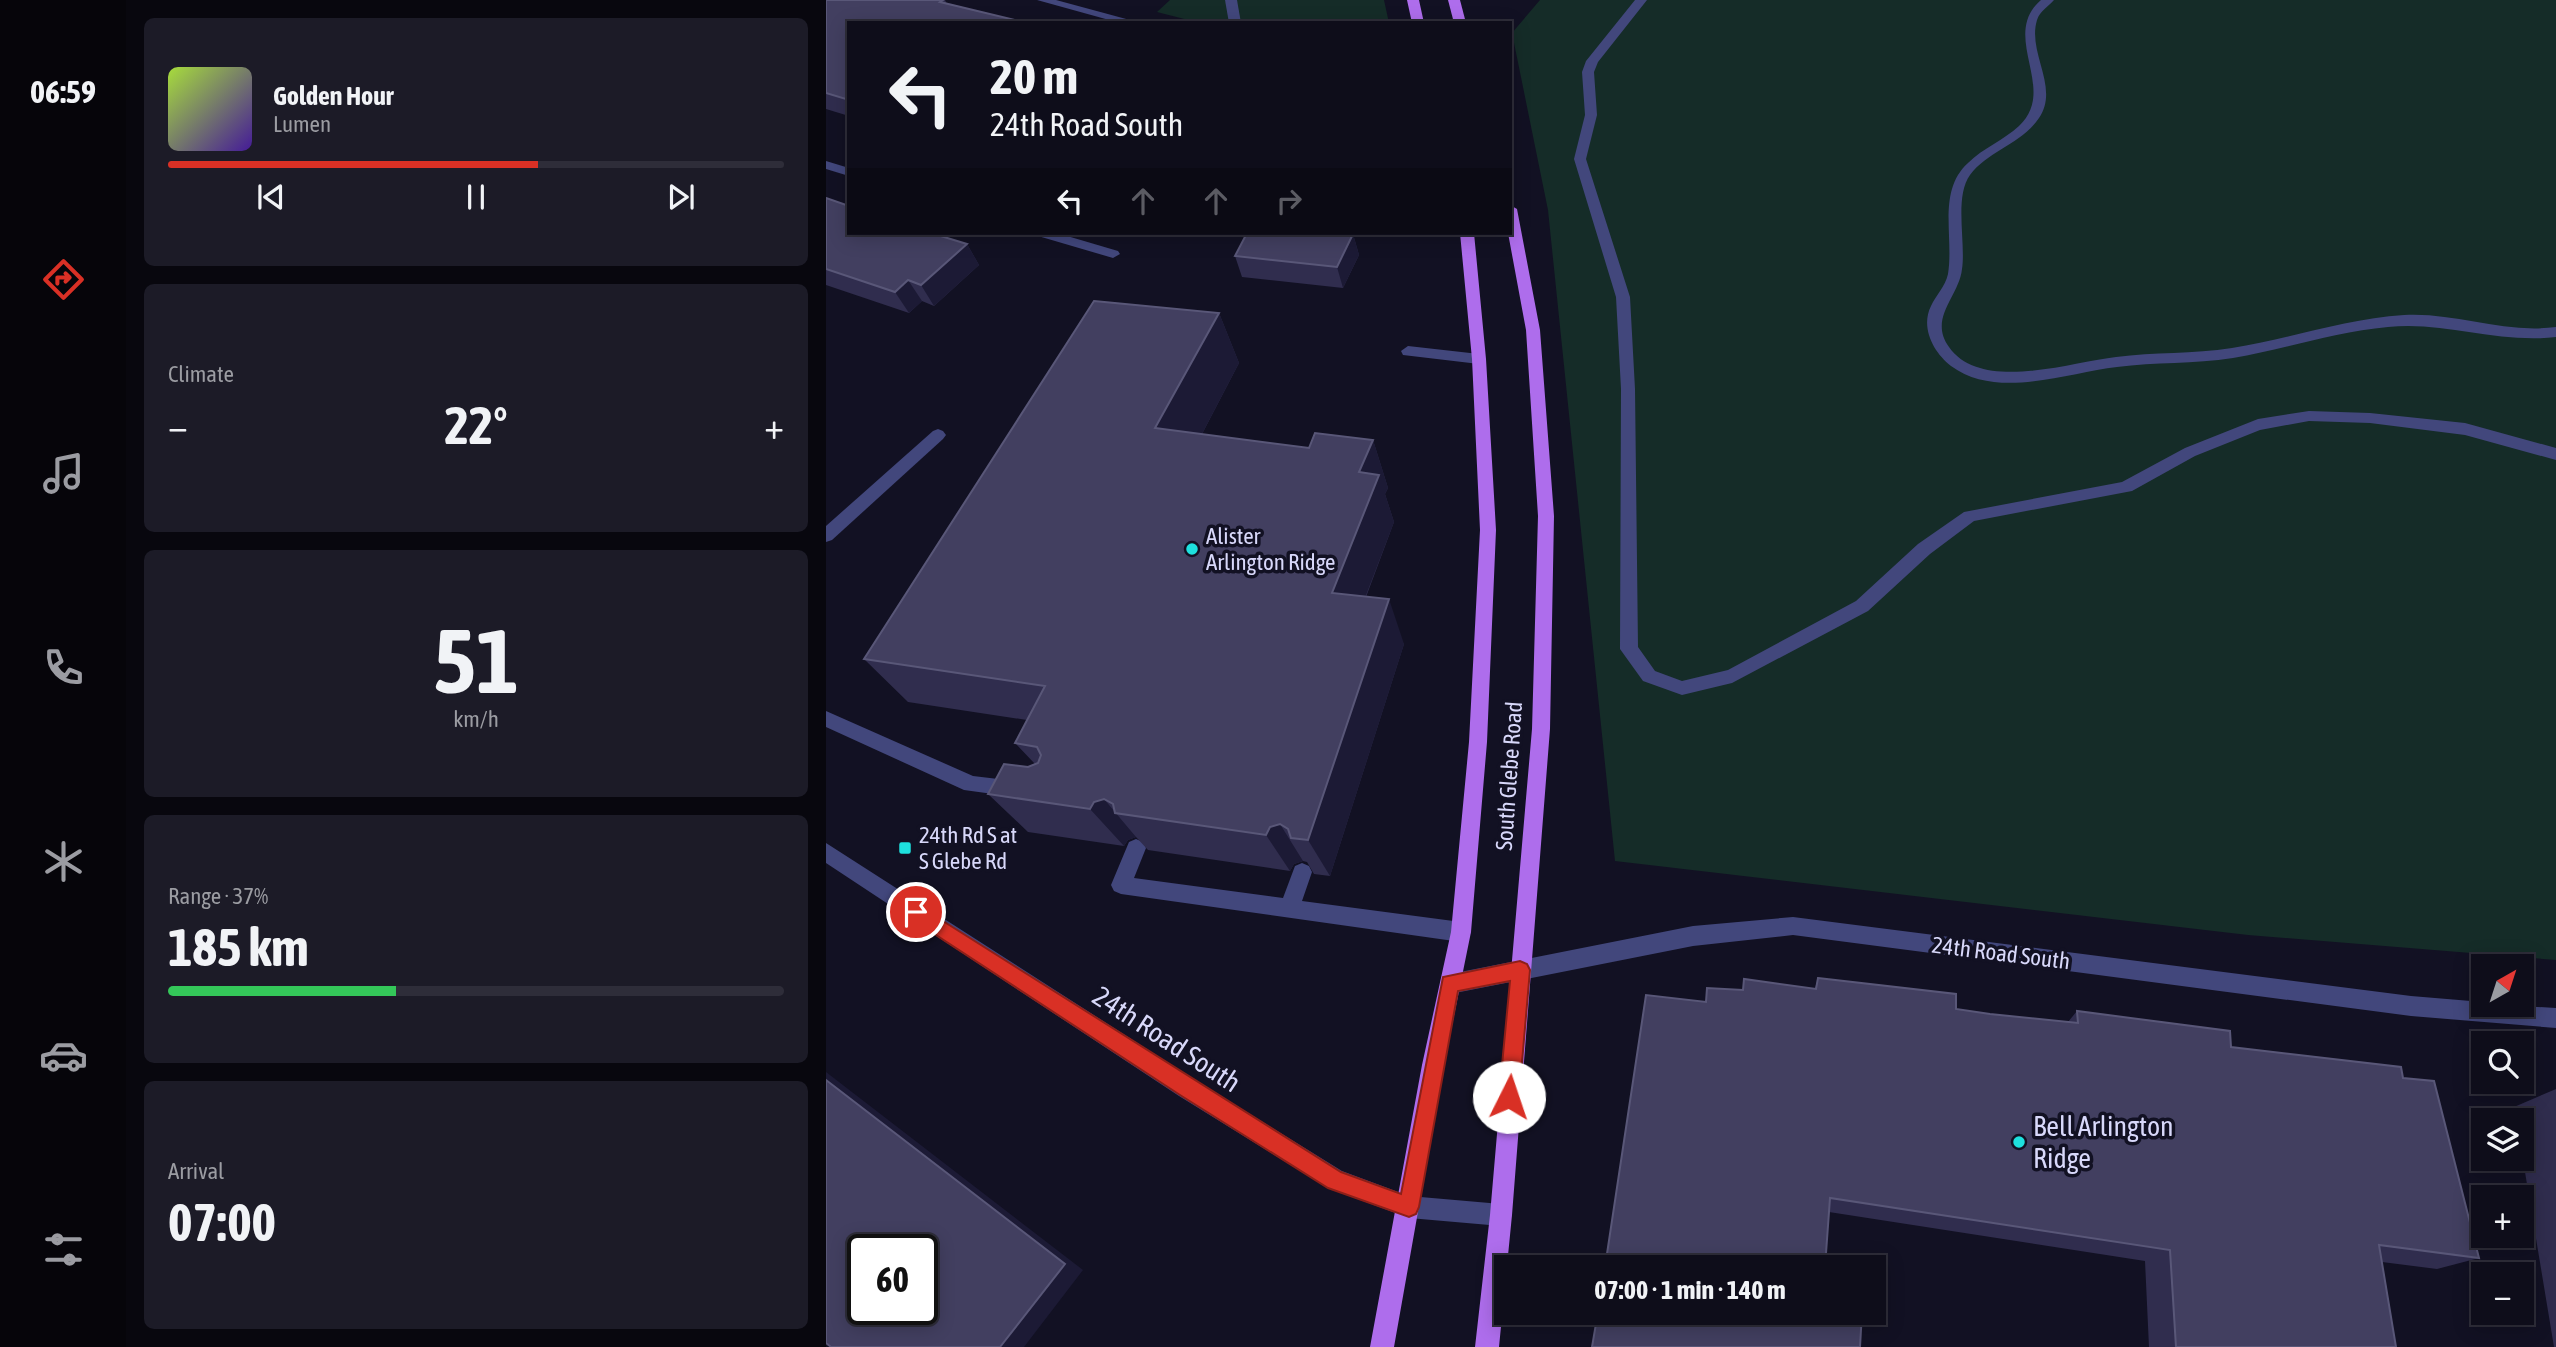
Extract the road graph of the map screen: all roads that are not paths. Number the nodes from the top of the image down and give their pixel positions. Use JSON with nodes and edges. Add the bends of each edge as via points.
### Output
{"nodes":[{"id":1,"x":1043,"y":0,"type":"edge"},
{"id":2,"x":1231,"y":0,"type":"edge"},
{"id":3,"x":1413,"y":0,"type":"edge"},
{"id":4,"x":1454,"y":0,"type":"edge"},
{"id":5,"x":1641,"y":0,"type":"edge"},
{"id":6,"x":2048,"y":0,"type":"edge"},
{"id":7,"x":1127,"y":21,"type":"edge"},
{"id":8,"x":1234,"y":21,"type":"edge"},
{"id":9,"x":1418,"y":21,"type":"edge"},
{"id":10,"x":1459,"y":21,"type":"edge"},
{"id":11,"x":826,"y":165,"type":"edge"},
{"id":12,"x":847,"y":171,"type":"edge"},
{"id":13,"x":1512,"y":220,"type":"edge"},
{"id":14,"x":1050,"y":235,"type":"edge"},
{"id":15,"x":1466,"y":235,"type":"edge"},
{"id":16,"x":1113,"y":254,"type":"dead end"},
{"id":17,"x":2556,"y":332,"type":"edge"},
{"id":18,"x":1408,"y":351,"type":"dead end"},
{"id":19,"x":1479,"y":359,"type":"junction"},
{"id":20,"x":938,"y":435,"type":"dead end"},
{"id":21,"x":2556,"y":454,"type":"edge"},
{"id":22,"x":826,"y":536,"type":"edge"},
{"id":23,"x":826,"y":719,"type":"edge"},
{"id":24,"x":1038,"y":792,"type":"edge"},
{"id":25,"x":1136,"y":848,"type":"edge"},
{"id":26,"x":826,"y":852,"type":"edge"},
{"id":27,"x":1302,"y":872,"type":"edge"},
{"id":28,"x":1290,"y":908,"type":"junction"},
{"id":29,"x":1461,"y":932,"type":"junction"},
{"id":30,"x":1520,"y":970,"type":"junction"},
{"id":31,"x":1450,"y":984,"type":"junction"},
{"id":32,"x":2556,"y":1018,"type":"edge"},
{"id":33,"x":1409,"y":1207,"type":"junction"},
{"id":34,"x":1500,"y":1215,"type":"junction"},
{"id":35,"x":1382,"y":1347,"type":"edge"},
{"id":36,"x":1487,"y":1347,"type":"edge"}],
"edges":[{"from":1,"to":7,"type":"street"},
{"from":2,"to":8,"type":"street"},
{"from":3,"to":9,"type":"main road"},
{"from":4,"to":10,"type":"main road"},
{"from":5,"to":21,"type":"street","via":[[1592,61],[1588,72],[1591,115],[1580,159],[1623,297],[1629,649],[1648,676],[1682,688],[1732,676],[1862,606],[1970,516],[2126,487],[2190,452],[2258,425],[2309,416],[2370,418],[2465,429]]},
{"from":6,"to":17,"type":"street","via":[[2034,18],[2029,44],[2041,100],[2035,116],[1960,179],[1955,200],[1956,267],[1953,283],[1935,313],[1934,332],[1944,352],[1962,368],[1995,378],[2123,361],[2231,354],[2401,320],[2432,319],[2525,336]]},
{"from":11,"to":12,"type":"street"},
{"from":13,"to":30,"type":"main road","name":"South Glebe Road","via":[[1533,330],[1546,516],[1541,729]]},
{"from":14,"to":16,"type":"street"},
{"from":15,"to":19,"type":"main road","name":"South Glebe Road"},
{"from":18,"to":19,"type":"street"},
{"from":19,"to":29,"type":"main road","name":"South Glebe Road","via":[[1488,530],[1478,742]]},
{"from":20,"to":22,"type":"street"},
{"from":23,"to":24,"type":"street","via":[[971,784]]},
{"from":25,"to":28,"type":"street","via":[[1121,885]]},
{"from":26,"to":33,"type":"street","name":"24th Road South","via":[[1336,1180]]},
{"from":27,"to":28,"type":"street"},
{"from":28,"to":29,"type":"street"},
{"from":29,"to":31,"type":"main road","name":"South Glebe Road"},
{"from":30,"to":31,"type":"street","name":"24th Road South"},
{"from":30,"to":32,"type":"street","name":"24th Road South","via":[[1693,936],[1793,926],[2411,1006]]},
{"from":30,"to":34,"type":"main road","name":"South Glebe Road"},
{"from":31,"to":33,"type":"main road","name":"South Glebe Road"},
{"from":33,"to":34,"type":"street","name":"24th Road South"},
{"from":33,"to":35,"type":"main road","name":"South Glebe Road"},
{"from":34,"to":36,"type":"main road","name":"South Glebe Road"}]}
